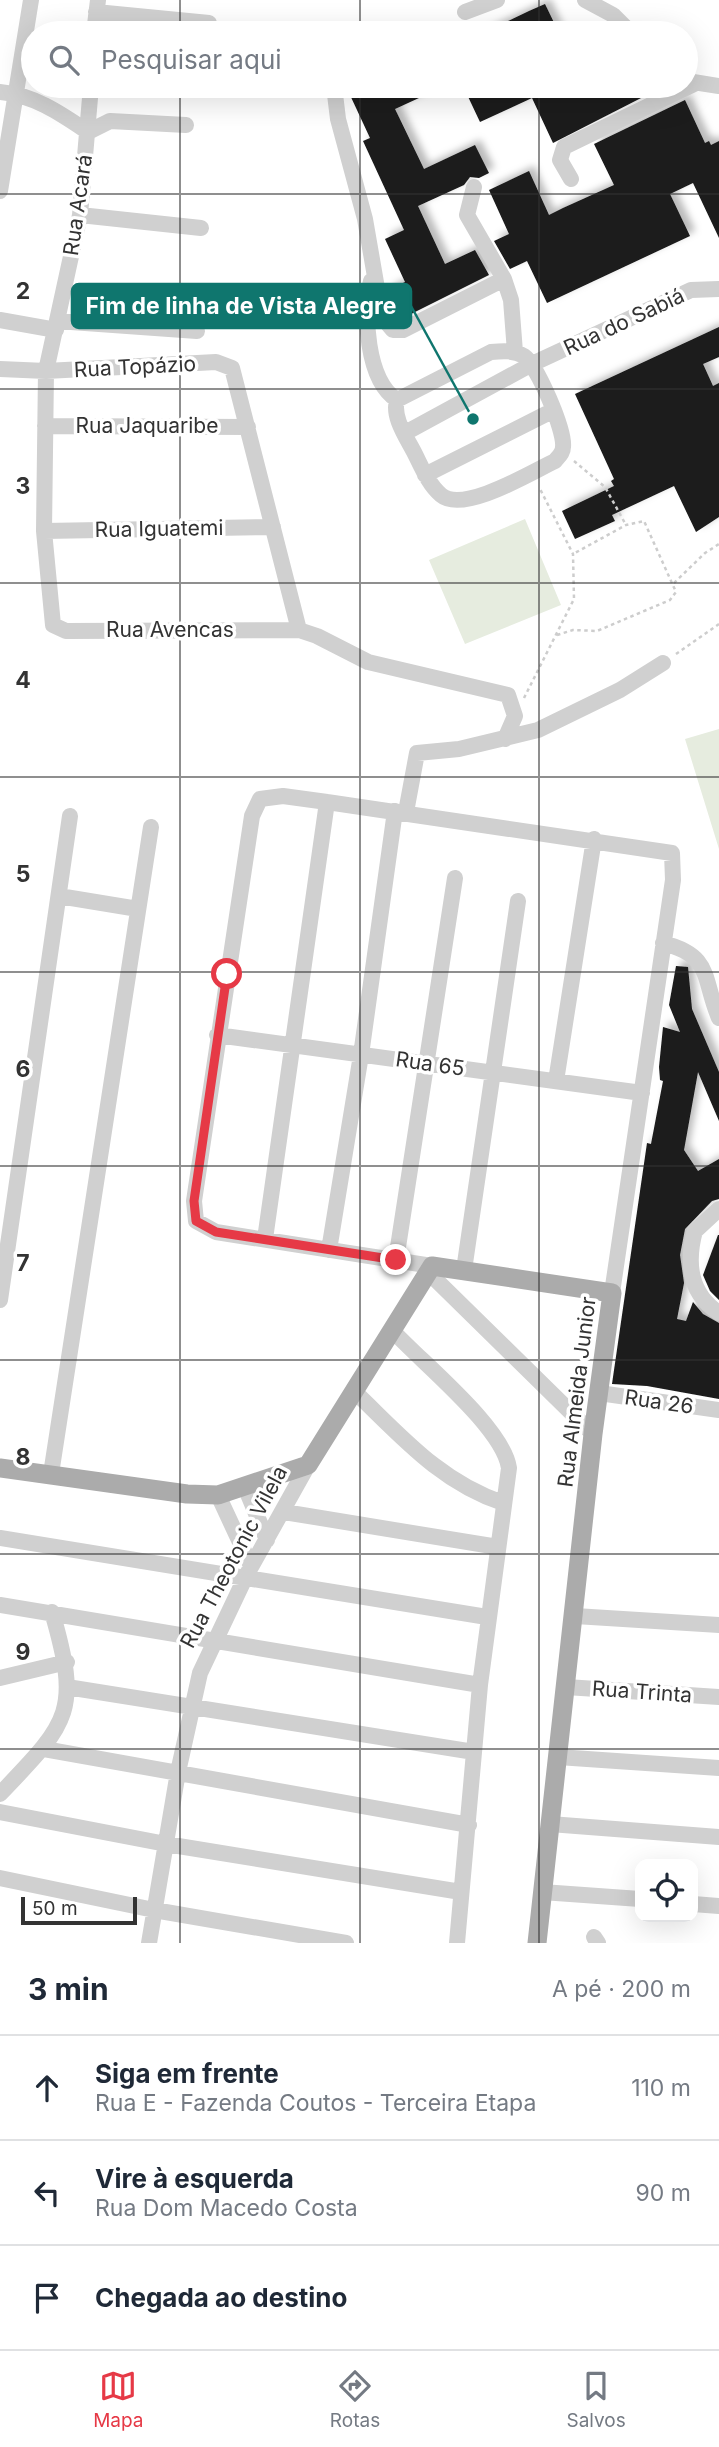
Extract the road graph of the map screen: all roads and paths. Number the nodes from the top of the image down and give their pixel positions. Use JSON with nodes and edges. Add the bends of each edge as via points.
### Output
{"nodes":[{"id":1,"x":497,"y":0,"type":"edge"},
{"id":2,"x":585,"y":0,"type":"edge"},
{"id":3,"x":28,"y":2,"type":"edge"},
{"id":4,"x":97,"y":6,"type":"edge"},
{"id":5,"x":465,"y":12,"type":"dead end"},
{"id":6,"x":24,"y":21,"type":"edge"},
{"id":7,"x":196,"y":21,"type":"edge"},
{"id":8,"x":619,"y":21,"type":"edge"},
{"id":9,"x":21,"y":34,"type":"edge"},
{"id":10,"x":698,"y":83,"type":"edge"},
{"id":11,"x":719,"y":86,"type":"edge"},
{"id":12,"x":8,"y":93,"type":"edge"},
{"id":13,"x":23,"y":98,"type":"edge"},
{"id":14,"x":90,"y":98,"type":"edge"},
{"id":15,"x":336,"y":98,"type":"edge"},
{"id":16,"x":660,"y":98,"type":"edge"},
{"id":17,"x":186,"y":125,"type":"dead end"},
{"id":18,"x":88,"y":132,"type":"junction"},
{"id":19,"x":571,"y":179,"type":"dead end"},
{"id":20,"x":474,"y":187,"type":"dead end"},
{"id":21,"x":0,"y":191,"type":"edge"},
{"id":22,"x":80,"y":215,"type":"junction"},
{"id":23,"x":201,"y":228,"type":"dead end"},
{"id":24,"x":373,"y":275,"type":"junction"},
{"id":25,"x":504,"y":279,"type":"junction"},
{"id":26,"x":719,"y":289,"type":"edge"},
{"id":27,"x":0,"y":320,"type":"edge"},
{"id":28,"x":57,"y":326,"type":"junction"},
{"id":29,"x":197,"y":331,"type":"dead end"},
{"id":30,"x":515,"y":352,"type":"junction"},
{"id":31,"x":532,"y":364,"type":"junction"},
{"id":32,"x":0,"y":369,"type":"edge"},
{"id":33,"x":46,"y":371,"type":"junction"},
{"id":34,"x":397,"y":400,"type":"junction"},
{"id":35,"x":554,"y":410,"type":"junction"},
{"id":36,"x":45,"y":426,"type":"junction"},
{"id":37,"x":248,"y":427,"type":"junction"},
{"id":38,"x":405,"y":433,"type":"junction"},
{"id":39,"x":562,"y":452,"type":"junction"},
{"id":40,"x":532,"y":472,"type":"junction"},
{"id":41,"x":425,"y":475,"type":"junction"},
{"id":42,"x":626,"y":525,"type":"junction"},
{"id":43,"x":273,"y":527,"type":"junction"},
{"id":44,"x":44,"y":531,"type":"junction"},
{"id":45,"x":719,"y":544,"type":"edge"},
{"id":46,"x":573,"y":554,"type":"junction"},
{"id":47,"x":674,"y":583,"type":"junction"},
{"id":48,"x":50,"y":616,"type":"joint"},
{"id":49,"x":719,"y":624,"type":"edge"},
{"id":50,"x":299,"y":630,"type":"junction"},
{"id":51,"x":557,"y":635,"type":"junction"},
{"id":52,"x":663,"y":663,"type":"joint"},
{"id":53,"x":515,"y":712,"type":"junction"},
{"id":54,"x":505,"y":739,"type":"junction"},
{"id":55,"x":327,"y":802,"type":"junction"},
{"id":56,"x":400,"y":812,"type":"junction"},
{"id":57,"x":70,"y":816,"type":"dead end"},
{"id":58,"x":150,"y":827,"type":"dead end"},
{"id":59,"x":594,"y":839,"type":"junction"},
{"id":60,"x":455,"y":878,"type":"dead end"},
{"id":61,"x":59,"y":896,"type":"junction"},
{"id":62,"x":519,"y":901,"type":"dead end"},
{"id":63,"x":138,"y":909,"type":"junction"},
{"id":64,"x":663,"y":943,"type":"junction"},
{"id":65,"x":719,"y":1018,"type":"edge"},
{"id":66,"x":218,"y":1035,"type":"junction"},
{"id":67,"x":292,"y":1045,"type":"junction"},
{"id":68,"x":361,"y":1055,"type":"junction"},
{"id":69,"x":424,"y":1063,"type":"junction"},
{"id":70,"x":492,"y":1073,"type":"junction"},
{"id":71,"x":556,"y":1081,"type":"junction"},
{"id":72,"x":642,"y":1093,"type":"junction"},
{"id":73,"x":719,"y":1209,"type":"edge"},
{"id":74,"x":265,"y":1239,"type":"junction"},
{"id":75,"x":329,"y":1250,"type":"junction"},
{"id":76,"x":396,"y":1260,"type":"junction"},
{"id":77,"x":430,"y":1270,"type":"junction"},
{"id":78,"x":464,"y":1270,"type":"junction"},
{"id":79,"x":612,"y":1293,"type":"junction"},
{"id":80,"x":0,"y":1300,"type":"edge"},
{"id":81,"x":719,"y":1313,"type":"edge"},
{"id":82,"x":392,"y":1330,"type":"junction"},
{"id":83,"x":354,"y":1391,"type":"junction"},
{"id":84,"x":599,"y":1393,"type":"junction"},
{"id":85,"x":719,"y":1410,"type":"edge"},
{"id":86,"x":593,"y":1434,"type":"junction"},
{"id":87,"x":308,"y":1465,"type":"junction"},
{"id":88,"x":0,"y":1468,"type":"edge"},
{"id":89,"x":51,"y":1474,"type":"junction"},
{"id":90,"x":271,"y":1478,"type":"junction"},
{"id":91,"x":244,"y":1487,"type":"junction"},
{"id":92,"x":218,"y":1495,"type":"junction"},
{"id":93,"x":503,"y":1503,"type":"junction"},
{"id":94,"x":286,"y":1507,"type":"junction"},
{"id":95,"x":0,"y":1538,"type":"edge"},
{"id":96,"x":267,"y":1540,"type":"junction"},
{"id":97,"x":498,"y":1547,"type":"junction"},
{"id":98,"x":249,"y":1571,"type":"junction"},
{"id":99,"x":0,"y":1605,"type":"edge"},
{"id":100,"x":52,"y":1612,"type":"junction"},
{"id":101,"x":575,"y":1616,"type":"junction"},
{"id":102,"x":487,"y":1617,"type":"junction"},
{"id":103,"x":719,"y":1625,"type":"edge"},
{"id":104,"x":214,"y":1639,"type":"junction"},
{"id":105,"x":66,"y":1662,"type":"junction"},
{"id":106,"x":0,"y":1678,"type":"edge"},
{"id":107,"x":480,"y":1685,"type":"junction"},
{"id":108,"x":67,"y":1687,"type":"junction"},
{"id":109,"x":566,"y":1687,"type":"junction"},
{"id":110,"x":719,"y":1697,"type":"edge"},
{"id":111,"x":192,"y":1707,"type":"junction"},
{"id":112,"x":44,"y":1749,"type":"junction"},
{"id":113,"x":474,"y":1752,"type":"junction"},
{"id":114,"x":558,"y":1756,"type":"junction"},
{"id":115,"x":719,"y":1768,"type":"edge"},
{"id":116,"x":178,"y":1772,"type":"junction"},
{"id":117,"x":0,"y":1794,"type":"edge"},
{"id":118,"x":0,"y":1812,"type":"edge"},
{"id":119,"x":550,"y":1824,"type":"junction"},
{"id":120,"x":468,"y":1825,"type":"junction"},
{"id":121,"x":719,"y":1837,"type":"edge"},
{"id":122,"x":166,"y":1843,"type":"junction"},
{"id":123,"x":0,"y":1878,"type":"edge"},
{"id":124,"x":461,"y":1892,"type":"junction"},
{"id":125,"x":542,"y":1892,"type":"junction"},
{"id":126,"x":635,"y":1899,"type":"edge"},
{"id":127,"x":698,"y":1904,"type":"edge"},
{"id":128,"x":719,"y":1906,"type":"edge"},
{"id":129,"x":154,"y":1910,"type":"junction"},
{"id":130,"x":149,"y":1943,"type":"edge"},
{"id":131,"x":346,"y":1943,"type":"edge"},
{"id":132,"x":457,"y":1943,"type":"edge"},
{"id":133,"x":537,"y":1943,"type":"edge"}],
"edges":[{"from":1,"to":5,"type":"street"},
{"from":2,"to":8,"type":"street"},
{"from":3,"to":6,"type":"street"},
{"from":4,"to":7,"type":"street"},
{"from":9,"to":12,"type":"street"},
{"from":10,"to":11,"type":"street"},
{"from":12,"to":21,"type":"street"},
{"from":13,"to":18,"type":"street","via":[[47,106]]},
{"from":14,"to":18,"type":"street","name":"Rua Acará"},
{"from":15,"to":24,"type":"street","via":[[365,219]]},
{"from":16,"to":19,"type":"street","via":[[564,147],[560,160]]},
{"from":17,"to":18,"type":"street","via":[[110,121]]},
{"from":18,"to":22,"type":"street","name":"Rua Acará"},
{"from":20,"to":25,"type":"street","via":[[467,215]]},
{"from":22,"to":23,"type":"street"},
{"from":22,"to":28,"type":"street","name":"Rua Acará"},
{"from":24,"to":25,"type":"street","via":[[382,317],[396,331]]},
{"from":24,"to":34,"type":"street","via":[[366,318],[369,340],[380,380]]},
{"from":25,"to":30,"type":"street","via":[[512,300]]},
{"from":26,"to":31,"type":"street","name":"Rua do Sabiá","via":[[691,290]]},
{"from":27,"to":28,"type":"street","name":"Rua Topázio"},
{"from":28,"to":29,"type":"street","name":"Rua Topázio"},
{"from":28,"to":33,"type":"street","name":"Rua Acará"},
{"from":30,"to":31,"type":"street"},
{"from":30,"to":34,"type":"street","via":[[479,355]]},
{"from":31,"to":35,"type":"street"},
{"from":31,"to":38,"type":"street","name":"Rua do Sabiá"},
{"from":32,"to":33,"type":"street","name":"Rua Topázio"},
{"from":33,"to":36,"type":"street","name":"Rua Acará"},
{"from":33,"to":37,"type":"street","name":"Rua Topázio","via":[[225,364],[235,376]]},
{"from":34,"to":38,"type":"street","via":[[397,415]]},
{"from":35,"to":39,"type":"street","via":[[563,438]]},
{"from":35,"to":41,"type":"street"},
{"from":36,"to":37,"type":"street","name":"Rua Jaquaribe"},
{"from":36,"to":44,"type":"street","name":"Rua Acará"},
{"from":37,"to":43,"type":"street"},
{"from":38,"to":41,"type":"street"},
{"from":39,"to":40,"type":"street","via":[[555,461]]},
{"from":39,"to":42,"type":"path","via":[[605,487]]},
{"from":40,"to":41,"type":"street","via":[[461,501],[442,496]]},
{"from":40,"to":46,"type":"path"},
{"from":42,"to":46,"type":"path"},
{"from":42,"to":47,"type":"path","via":[[644,521]]},
{"from":43,"to":44,"type":"street","name":"Rua Iguatemi"},
{"from":43,"to":50,"type":"street"},
{"from":44,"to":48,"type":"street","name":"Rua Acará"},
{"from":45,"to":47,"type":"path"},
{"from":46,"to":51,"type":"path","via":[[574,599]]},
{"from":47,"to":51,"type":"path","via":[[676,592],[670,600],[597,631]]},
{"from":48,"to":50,"type":"street","name":"Rua Avencas","via":[[53,625],[66,631]]},
{"from":49,"to":52,"type":"path"},
{"from":50,"to":53,"type":"street","via":[[368,662],[508,695]]},
{"from":51,"to":53,"type":"path"},
{"from":52,"to":54,"type":"street","via":[[550,726]]},
{"from":53,"to":54,"type":"street"},
{"from":54,"to":56,"type":"street","via":[[417,753]]},
{"from":55,"to":56,"type":"street"},
{"from":55,"to":66,"type":"street","via":[[273,796],[255,805]]},
{"from":55,"to":67,"type":"street"},
{"from":56,"to":59,"type":"street"},
{"from":56,"to":68,"type":"street"},
{"from":57,"to":61,"type":"street"},
{"from":58,"to":63,"type":"street"},
{"from":59,"to":64,"type":"street","name":"Rua Almeida Junior","via":[[669,850],[674,859]]},
{"from":59,"to":71,"type":"street"},
{"from":60,"to":69,"type":"street"},
{"from":61,"to":63,"type":"street"},
{"from":61,"to":80,"type":"street"},
{"from":62,"to":70,"type":"street"},
{"from":63,"to":89,"type":"street"},
{"from":64,"to":65,"type":"street","via":[[684,949],[702,964]]},
{"from":64,"to":72,"type":"street","name":"Rua Almeida Junior"},
{"from":66,"to":67,"type":"street","name":"Rua 65"},
{"from":66,"to":74,"type":"street","via":[[194,1214],[200,1225],[216,1232]]},
{"from":67,"to":68,"type":"street","name":"Rua 65"},
{"from":67,"to":74,"type":"street"},
{"from":68,"to":69,"type":"street","name":"Rua 65"},
{"from":68,"to":75,"type":"street"},
{"from":69,"to":70,"type":"street","name":"Rua 65"},
{"from":69,"to":76,"type":"street"},
{"from":70,"to":71,"type":"street","name":"Rua 65"},
{"from":70,"to":78,"type":"street"},
{"from":71,"to":72,"type":"street","name":"Rua 65"},
{"from":72,"to":79,"type":"street","name":"Rua Almeida Junior"},
{"from":73,"to":81,"type":"street","via":[[695,1231],[691,1260],[696,1291]]},
{"from":74,"to":75,"type":"street"},
{"from":75,"to":76,"type":"street"},
{"from":76,"to":77,"type":"street"},
{"from":77,"to":78,"type":"main road"},
{"from":77,"to":82,"type":"main road","name":"Rua Theotonic Vilela"},
{"from":77,"to":86,"type":"street"},
{"from":78,"to":79,"type":"main road"},
{"from":79,"to":84,"type":"main road","name":"Rua Almeida Junior"},
{"from":82,"to":83,"type":"main road","name":"Rua Theotonic Vilela"},
{"from":82,"to":93,"type":"street","via":[[468,1406],[499,1445],[509,1468]]},
{"from":83,"to":87,"type":"main road","name":"Rua Theotonic Vilela"},
{"from":83,"to":93,"type":"street","via":[[435,1468]]},
{"from":84,"to":85,"type":"street","name":"Rua 26"},
{"from":84,"to":86,"type":"main road","name":"Rua Almeida Junior"},
{"from":86,"to":101,"type":"main road","name":"Rua Almeida Junior"},
{"from":87,"to":90,"type":"main road"},
{"from":87,"to":94,"type":"street","name":"Rua Theotonic Vilela"},
{"from":88,"to":89,"type":"main road"},
{"from":89,"to":92,"type":"main road"},
{"from":90,"to":91,"type":"main road"},
{"from":90,"to":94,"type":"street","via":[[286,1493]]},
{"from":91,"to":92,"type":"main road"},
{"from":91,"to":96,"type":"street"},
{"from":92,"to":98,"type":"street"},
{"from":93,"to":97,"type":"street"},
{"from":94,"to":96,"type":"street","name":"Rua Theotonic Vilela"},
{"from":94,"to":97,"type":"street"},
{"from":95,"to":98,"type":"street"},
{"from":96,"to":98,"type":"street","name":"Rua Theotonic Vilela"},
{"from":97,"to":102,"type":"street"},
{"from":98,"to":102,"type":"street"},
{"from":98,"to":104,"type":"street","name":"Rua Theotonic Vilela"},
{"from":99,"to":100,"type":"street"},
{"from":100,"to":104,"type":"street"},
{"from":100,"to":105,"type":"street"},
{"from":101,"to":103,"type":"street"},
{"from":101,"to":109,"type":"main road","name":"Rua Almeida Junior"},
{"from":102,"to":107,"type":"street"},
{"from":104,"to":107,"type":"street"},
{"from":104,"to":111,"type":"street","name":"Rua Theotonic Vilela"},
{"from":105,"to":106,"type":"street"},
{"from":105,"to":108,"type":"street"},
{"from":107,"to":113,"type":"street"},
{"from":108,"to":111,"type":"street"},
{"from":108,"to":112,"type":"street","via":[[63,1715]]},
{"from":109,"to":110,"type":"street","name":"Rua Trinta"},
{"from":109,"to":114,"type":"main road","name":"Rua Almeida Junior"},
{"from":111,"to":113,"type":"street"},
{"from":111,"to":116,"type":"street","name":"Rua Theotonic Vilela"},
{"from":112,"to":116,"type":"street"},
{"from":112,"to":117,"type":"street"},
{"from":113,"to":120,"type":"street"},
{"from":114,"to":115,"type":"street"},
{"from":114,"to":119,"type":"main road","name":"Rua Almeida Junior"},
{"from":116,"to":120,"type":"street"},
{"from":116,"to":122,"type":"street","name":"Rua Theotonic Vilela"},
{"from":118,"to":122,"type":"street"},
{"from":119,"to":121,"type":"street"},
{"from":119,"to":125,"type":"main road","name":"Rua Almeida Junior"},
{"from":120,"to":124,"type":"street"},
{"from":122,"to":124,"type":"street"},
{"from":122,"to":129,"type":"street","name":"Rua Theotonic Vilela"},
{"from":123,"to":129,"type":"street"},
{"from":124,"to":132,"type":"street"},
{"from":125,"to":126,"type":"street"},
{"from":125,"to":133,"type":"main road","name":"Rua Almeida Junior"},
{"from":127,"to":128,"type":"street"},
{"from":129,"to":130,"type":"street","name":"Rua Theotonic Vilela"},
{"from":129,"to":131,"type":"street"}]}
